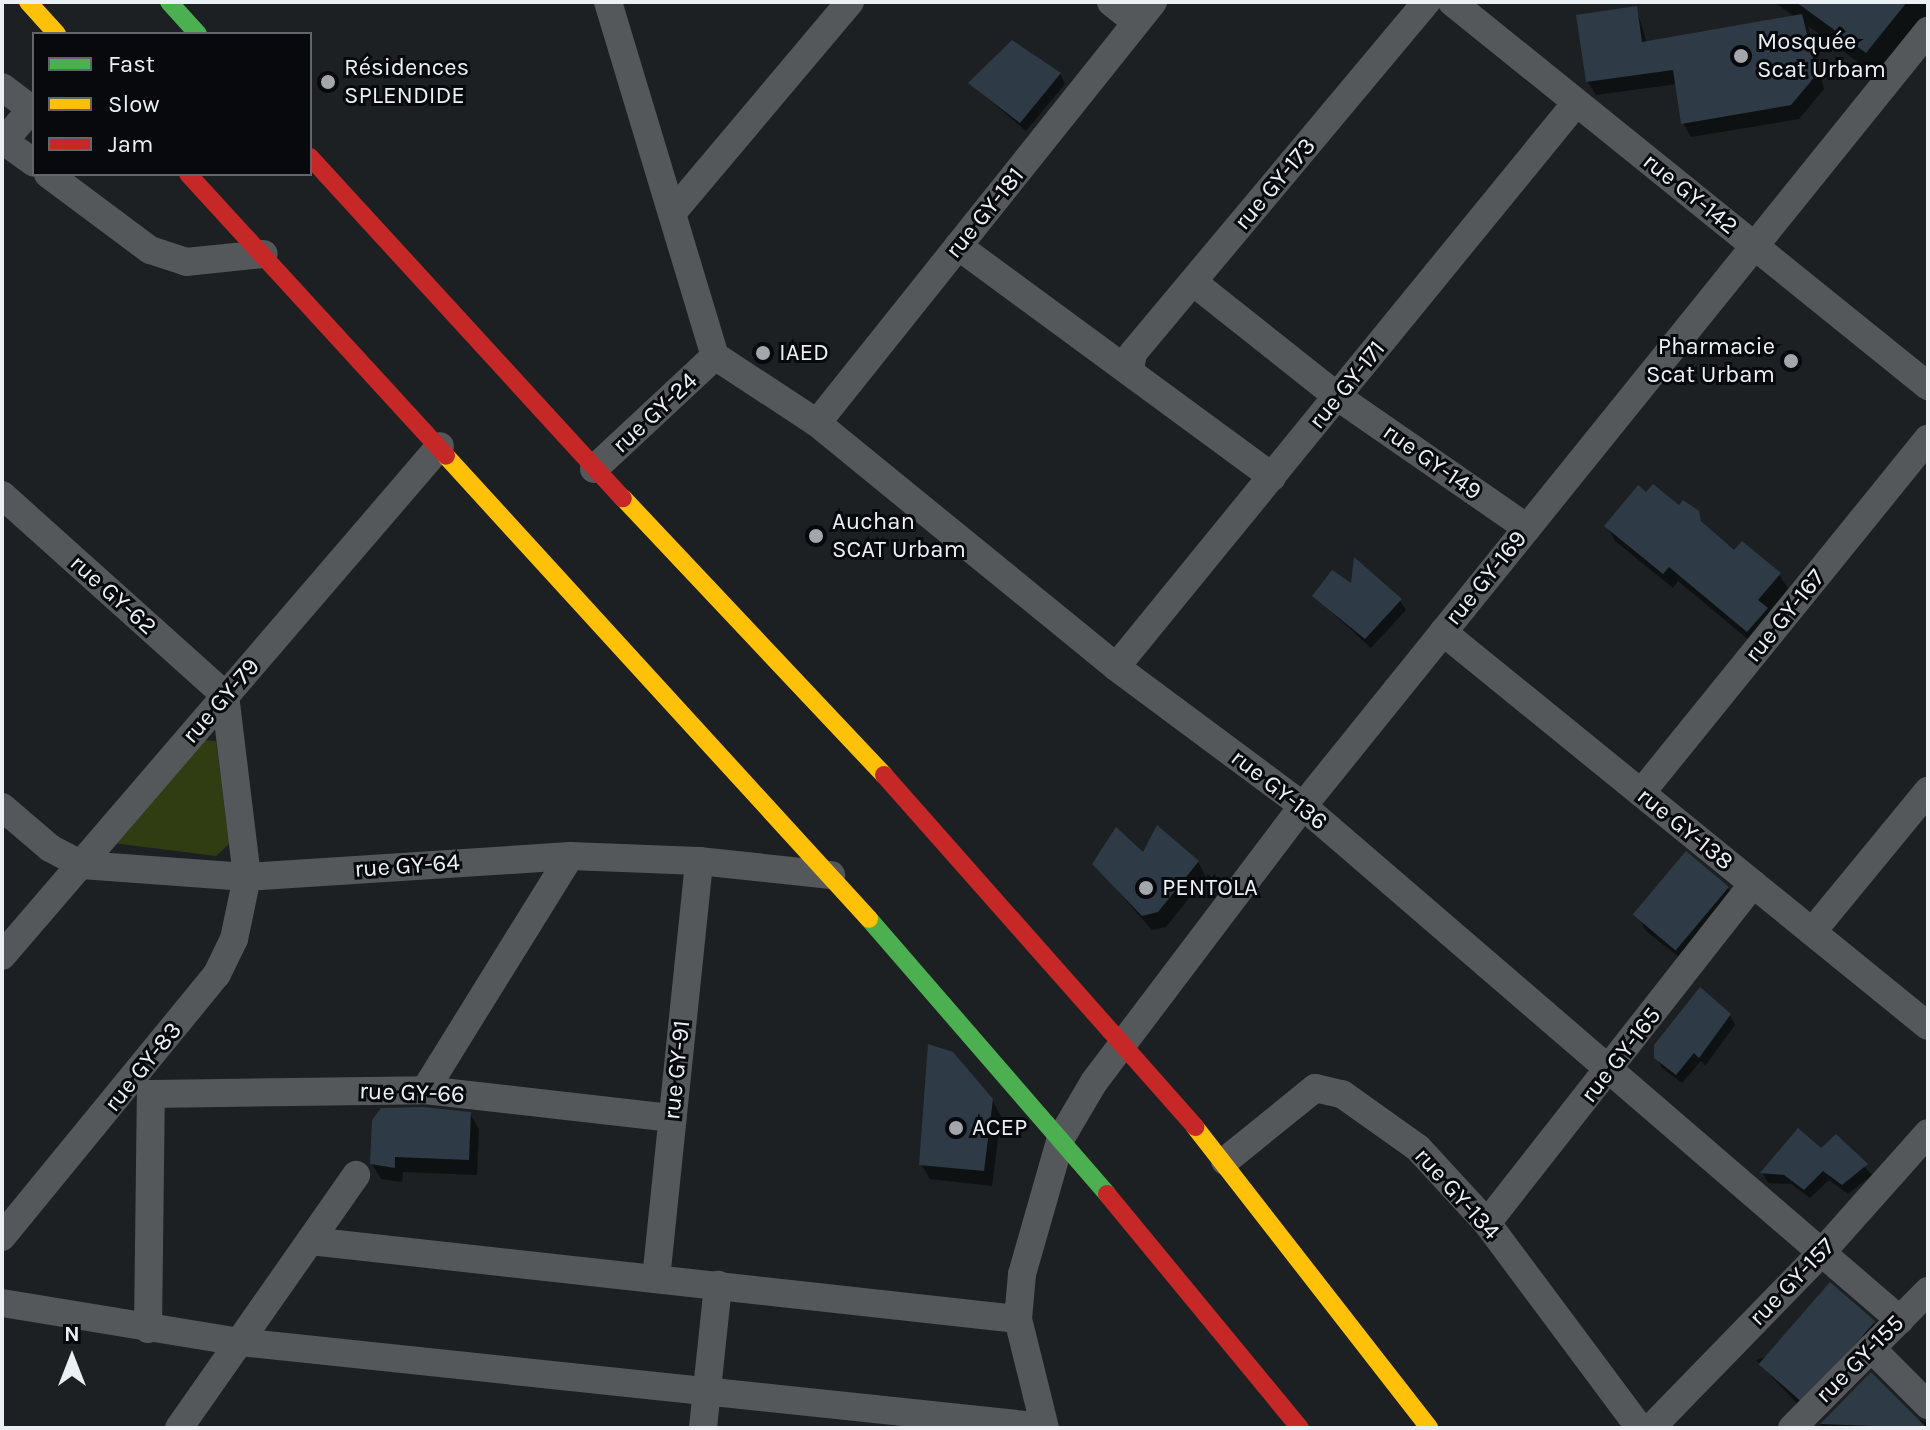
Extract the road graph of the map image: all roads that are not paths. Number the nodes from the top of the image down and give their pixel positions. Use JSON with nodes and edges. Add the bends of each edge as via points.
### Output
{"nodes":[{"id":1,"x":28,"y":2,"type":"edge"},
{"id":2,"x":608,"y":2,"type":"edge"},
{"id":3,"x":850,"y":2,"type":"edge"},
{"id":4,"x":1111,"y":2,"type":"edge"},
{"id":5,"x":1427,"y":2,"type":"edge"},
{"id":6,"x":1452,"y":2,"type":"edge"},
{"id":7,"x":1144,"y":12,"type":"edge"},
{"id":8,"x":1928,"y":31,"type":"edge"},
{"id":9,"x":55,"y":32,"type":"edge"},
{"id":10,"x":2,"y":87,"type":"edge"},
{"id":11,"x":1576,"y":103,"type":"junction"},
{"id":12,"x":32,"y":108,"type":"edge"},
{"id":13,"x":3,"y":142,"type":"edge"},
{"id":14,"x":312,"y":159,"type":"edge"},
{"id":15,"x":32,"y":162,"type":"edge"},
{"id":16,"x":51,"y":176,"type":"edge"},
{"id":17,"x":190,"y":176,"type":"edge"},
{"id":18,"x":673,"y":212,"type":"junction"},
{"id":19,"x":958,"y":246,"type":"junction"},
{"id":20,"x":1754,"y":246,"type":"junction"},
{"id":21,"x":264,"y":254,"type":"junction"},
{"id":22,"x":1193,"y":282,"type":"junction"},
{"id":23,"x":715,"y":356,"type":"junction"},
{"id":24,"x":1130,"y":369,"type":"junction"},
{"id":25,"x":1928,"y":386,"type":"edge"},
{"id":26,"x":1338,"y":397,"type":"junction"},
{"id":27,"x":817,"y":423,"type":"junction"},
{"id":28,"x":1928,"y":439,"type":"edge"},
{"id":29,"x":440,"y":446,"type":"junction"},
{"id":30,"x":594,"y":469,"type":"junction"},
{"id":31,"x":1272,"y":477,"type":"junction"},
{"id":32,"x":2,"y":495,"type":"edge"},
{"id":33,"x":1527,"y":528,"type":"junction"},
{"id":34,"x":1443,"y":632,"type":"junction"},
{"id":35,"x":1116,"y":667,"type":"junction"},
{"id":36,"x":225,"y":695,"type":"junction"},
{"id":37,"x":1928,"y":791,"type":"edge"},
{"id":38,"x":1641,"y":793,"type":"junction"},
{"id":39,"x":1303,"y":806,"type":"junction"},
{"id":40,"x":2,"y":807,"type":"edge"},
{"id":41,"x":570,"y":856,"type":"junction"},
{"id":42,"x":699,"y":861,"type":"junction"},
{"id":43,"x":82,"y":865,"type":"junction"},
{"id":44,"x":831,"y":875,"type":"junction"},
{"id":45,"x":247,"y":877,"type":"junction"},
{"id":46,"x":1753,"y":884,"type":"junction"},
{"id":47,"x":1812,"y":932,"type":"junction"},
{"id":48,"x":2,"y":956,"type":"edge"},
{"id":49,"x":1928,"y":1026,"type":"edge"},
{"id":50,"x":1121,"y":1041,"type":"junction"},
{"id":51,"x":1612,"y":1068,"type":"junction"},
{"id":52,"x":141,"y":1088,"type":"junction"},
{"id":53,"x":425,"y":1090,"type":"junction"},
{"id":54,"x":672,"y":1118,"type":"junction"},
{"id":55,"x":1928,"y":1133,"type":"edge"},
{"id":56,"x":1061,"y":1138,"type":"junction"},
{"id":57,"x":1225,"y":1161,"type":"junction"},
{"id":58,"x":356,"y":1175,"type":"dead end"},
{"id":59,"x":1487,"y":1223,"type":"junction"},
{"id":60,"x":2,"y":1237,"type":"edge"},
{"id":61,"x":310,"y":1241,"type":"junction"},
{"id":62,"x":1822,"y":1252,"type":"junction"},
{"id":63,"x":656,"y":1279,"type":"junction"},
{"id":64,"x":718,"y":1285,"type":"junction"},
{"id":65,"x":1928,"y":1291,"type":"edge"},
{"id":66,"x":2,"y":1303,"type":"edge"},
{"id":67,"x":1018,"y":1319,"type":"junction"},
{"id":68,"x":1900,"y":1320,"type":"junction"},
{"id":69,"x":148,"y":1329,"type":"junction"},
{"id":70,"x":240,"y":1342,"type":"junction"},
{"id":71,"x":1871,"y":1348,"type":"junction"},
{"id":72,"x":706,"y":1391,"type":"junction"},
{"id":73,"x":1928,"y":1405,"type":"edge"},
{"id":74,"x":1044,"y":1427,"type":"edge"},
{"id":75,"x":179,"y":1428,"type":"edge"},
{"id":76,"x":703,"y":1428,"type":"edge"},
{"id":77,"x":1300,"y":1428,"type":"edge"},
{"id":78,"x":1429,"y":1428,"type":"edge"},
{"id":79,"x":1640,"y":1428,"type":"edge"},
{"id":80,"x":1651,"y":1428,"type":"edge"},
{"id":81,"x":1792,"y":1428,"type":"edge"}],
"edges":[{"from":1,"to":9,"type":"main road"},
{"from":2,"to":18,"type":"street"},
{"from":3,"to":18,"type":"street"},
{"from":4,"to":7,"type":"street"},
{"from":5,"to":22,"type":"street","name":"rue GY-173"},
{"from":6,"to":11,"type":"street","name":"rue GY-142"},
{"from":7,"to":19,"type":"street","name":"rue GY-181"},
{"from":8,"to":20,"type":"street","name":"rue GY-169"},
{"from":10,"to":12,"type":"street"},
{"from":11,"to":20,"type":"street","name":"rue GY-142"},
{"from":11,"to":26,"type":"street","name":"rue GY-171"},
{"from":12,"to":13,"type":"street"},
{"from":13,"to":15,"type":"street"},
{"from":14,"to":30,"type":"main road"},
{"from":16,"to":21,"type":"street","via":[[150,250],[186,262]]},
{"from":17,"to":21,"type":"main road"},
{"from":18,"to":23,"type":"street"},
{"from":19,"to":24,"type":"street"},
{"from":19,"to":27,"type":"street","name":"rue GY-181"},
{"from":20,"to":25,"type":"street","name":"rue GY-142"},
{"from":20,"to":33,"type":"street","name":"rue GY-169"},
{"from":21,"to":29,"type":"main road"},
{"from":22,"to":24,"type":"street","name":"rue GY-173","via":[[1133,353]]},
{"from":22,"to":26,"type":"street","name":"rue GY-149"},
{"from":23,"to":27,"type":"street","name":"rue GY-136"},
{"from":23,"to":30,"type":"street","name":"rue GY-24"},
{"from":24,"to":31,"type":"street","via":[[1134,380]]},
{"from":26,"to":31,"type":"street","name":"rue GY-171"},
{"from":26,"to":33,"type":"street","name":"rue GY-149"},
{"from":27,"to":35,"type":"street","name":"rue GY-136"},
{"from":28,"to":38,"type":"street","name":"rue GY-167"},
{"from":29,"to":36,"type":"street","name":"rue GY-79"},
{"from":29,"to":44,"type":"main road"},
{"from":30,"to":50,"type":"main road","via":[[791,671]]},
{"from":31,"to":35,"type":"street","name":"rue GY-171"},
{"from":32,"to":36,"type":"street","name":"rue GY-62"},
{"from":33,"to":34,"type":"street","name":"rue GY-169"},
{"from":34,"to":38,"type":"street","name":"rue GY-138"},
{"from":34,"to":39,"type":"street","name":"rue GY-169"},
{"from":35,"to":39,"type":"street","name":"rue GY-136"},
{"from":36,"to":43,"type":"street","name":"rue GY-79"},
{"from":36,"to":45,"type":"street"},
{"from":37,"to":47,"type":"street"},
{"from":38,"to":46,"type":"street","name":"rue GY-138"},
{"from":39,"to":50,"type":"street","name":"rue GY-169"},
{"from":39,"to":51,"type":"street","name":"rue GY-136"},
{"from":40,"to":43,"type":"street","name":"rue GY-64","via":[[50,848]]},
{"from":41,"to":42,"type":"street","name":"rue GY-64"},
{"from":41,"to":45,"type":"street","name":"rue GY-64"},
{"from":41,"to":53,"type":"street"},
{"from":42,"to":44,"type":"street","name":"rue GY-64"},
{"from":42,"to":54,"type":"street","name":"rue GY-91"},
{"from":43,"to":45,"type":"street","name":"rue GY-64"},
{"from":43,"to":48,"type":"street","name":"rue GY-79"},
{"from":44,"to":56,"type":"main road"},
{"from":45,"to":52,"type":"street","name":"rue GY-83","via":[[228,955]]},
{"from":46,"to":47,"type":"street","name":"rue GY-138"},
{"from":46,"to":51,"type":"street","name":"rue GY-165"},
{"from":47,"to":49,"type":"street","name":"rue GY-138"},
{"from":50,"to":56,"type":"street","name":"rue GY-169"},
{"from":50,"to":57,"type":"main road"},
{"from":51,"to":59,"type":"street","name":"rue GY-165"},
{"from":51,"to":62,"type":"street","name":"rue GY-136"},
{"from":52,"to":53,"type":"street","name":"rue GY-66"},
{"from":52,"to":60,"type":"street","name":"rue GY-83"},
{"from":52,"to":69,"type":"street"},
{"from":53,"to":54,"type":"street","name":"rue GY-66"},
{"from":54,"to":63,"type":"street","name":"rue GY-91"},
{"from":55,"to":62,"type":"street","name":"rue GY-157"},
{"from":56,"to":67,"type":"street","name":"rue GY-169","via":[[1022,1274]]},
{"from":56,"to":77,"type":"main road"},
{"from":57,"to":59,"type":"street","name":"rue GY-134","via":[[1315,1088],[1326,1089],[1342,1094],[1418,1148]]},
{"from":57,"to":78,"type":"main road"},
{"from":58,"to":61,"type":"street"},
{"from":59,"to":79,"type":"street","name":"rue GY-134"},
{"from":61,"to":63,"type":"street"},
{"from":61,"to":70,"type":"street"},
{"from":62,"to":68,"type":"street","name":"rue GY-136"},
{"from":62,"to":80,"type":"street","name":"rue GY-157"},
{"from":63,"to":64,"type":"street"},
{"from":64,"to":67,"type":"street"},
{"from":64,"to":72,"type":"street"},
{"from":65,"to":68,"type":"street","name":"rue GY-155"},
{"from":66,"to":69,"type":"street"},
{"from":67,"to":74,"type":"street","name":"rue GY-169"},
{"from":68,"to":71,"type":"street","name":"rue GY-155"},
{"from":69,"to":70,"type":"street"},
{"from":70,"to":72,"type":"street"},
{"from":70,"to":75,"type":"street"},
{"from":71,"to":73,"type":"street"},
{"from":71,"to":81,"type":"street","name":"rue GY-155"},
{"from":72,"to":74,"type":"street"},
{"from":72,"to":76,"type":"street"}]}
